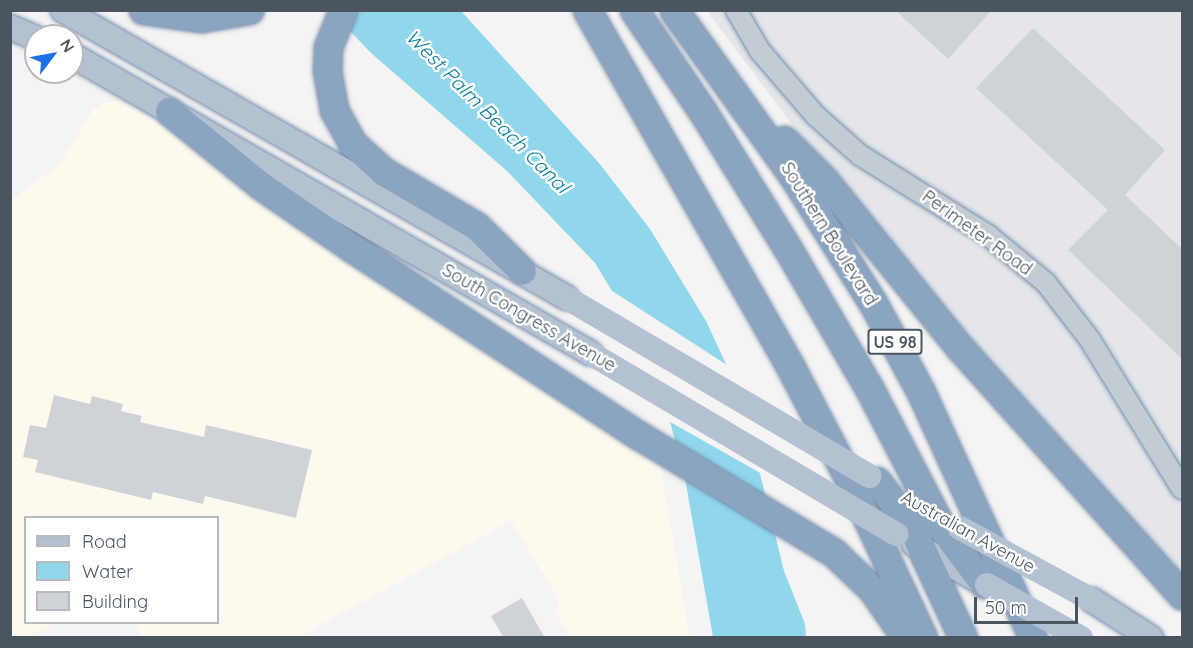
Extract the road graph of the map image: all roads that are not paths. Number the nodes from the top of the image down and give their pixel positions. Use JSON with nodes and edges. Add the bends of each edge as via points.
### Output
{"nodes":[{"id":1,"x":63,"y":10,"type":"edge"},
{"id":2,"x":143,"y":10,"type":"edge"},
{"id":3,"x":249,"y":10,"type":"edge"},
{"id":4,"x":343,"y":10,"type":"edge"},
{"id":5,"x":570,"y":10,"type":"edge"},
{"id":6,"x":586,"y":10,"type":"edge"},
{"id":7,"x":634,"y":10,"type":"edge"},
{"id":8,"x":674,"y":10,"type":"edge"},
{"id":9,"x":736,"y":10,"type":"edge"},
{"id":10,"x":10,"y":27,"type":"edge"},
{"id":11,"x":24,"y":33,"type":"edge"},
{"id":12,"x":614,"y":57,"type":"junction"},
{"id":13,"x":84,"y":62,"type":"edge"},
{"id":14,"x":716,"y":70,"type":"junction"},
{"id":15,"x":169,"y":111,"type":"junction"},
{"id":16,"x":522,"y":271,"type":"junction"},
{"id":17,"x":873,"y":479,"type":"junction"},
{"id":18,"x":1182,"y":489,"type":"edge"},
{"id":19,"x":934,"y":513,"type":"junction"},
{"id":20,"x":921,"y":548,"type":"junction"},
{"id":21,"x":986,"y":584,"type":"junction"},
{"id":22,"x":1182,"y":594,"type":"edge"},
{"id":23,"x":906,"y":638,"type":"edge"},
{"id":24,"x":923,"y":638,"type":"edge"},
{"id":25,"x":963,"y":638,"type":"edge"},
{"id":26,"x":1033,"y":638,"type":"edge"},
{"id":27,"x":1081,"y":638,"type":"edge"},
{"id":28,"x":1151,"y":638,"type":"edge"}],
"edges":[{"from":1,"to":16,"type":"main road","name":"South Congress Avenue"},
{"from":2,"to":3,"type":"highway","via":[[201,18]]},
{"from":4,"to":16,"type":"highway","via":[[330,42],[330,97],[360,153],[384,172],[476,226]]},
{"from":5,"to":12,"type":"highway"},
{"from":6,"to":12,"type":"highway"},
{"from":7,"to":19,"type":"highway","via":[[703,112],[815,293]]},
{"from":8,"to":14,"type":"highway","name":"Southern Boulevard","number":"US 98"},
{"from":9,"to":18,"type":"street","name":"Perimeter Road","via":[[760,51],[816,116],[860,155],[989,236],[1046,283],[1090,340]]},
{"from":10,"to":11,"type":"main road"},
{"from":12,"to":24,"type":"highway","via":[[818,419]]},
{"from":13,"to":15,"type":"main road","name":"South Congress Avenue"},
{"from":14,"to":22,"type":"highway","via":[[824,180],[961,348]]},
{"from":14,"to":26,"type":"highway","name":"Southern Boulevard","number":"US 98","via":[[820,216],[888,329],[926,401]]},
{"from":15,"to":20,"type":"main road","name":"South Congress Avenue","bridge":true},
{"from":15,"to":23,"type":"highway","via":[[260,184],[343,242],[853,569]]},
{"from":16,"to":17,"type":"main road","name":"South Congress Avenue","bridge":true},
{"from":17,"to":19,"type":"main road","name":"Australian Avenue"},
{"from":17,"to":20,"type":"highway","via":[[904,515]]},
{"from":19,"to":21,"type":"highway"},
{"from":19,"to":28,"type":"main road","name":"Australian Avenue","bridge":true,"via":[[1092,600]]},
{"from":20,"to":21,"type":"main road","name":"South Congress Avenue"},
{"from":20,"to":25,"type":"highway"},
{"from":21,"to":27,"type":"main road","name":"Australian Avenue","bridge":true}]}
